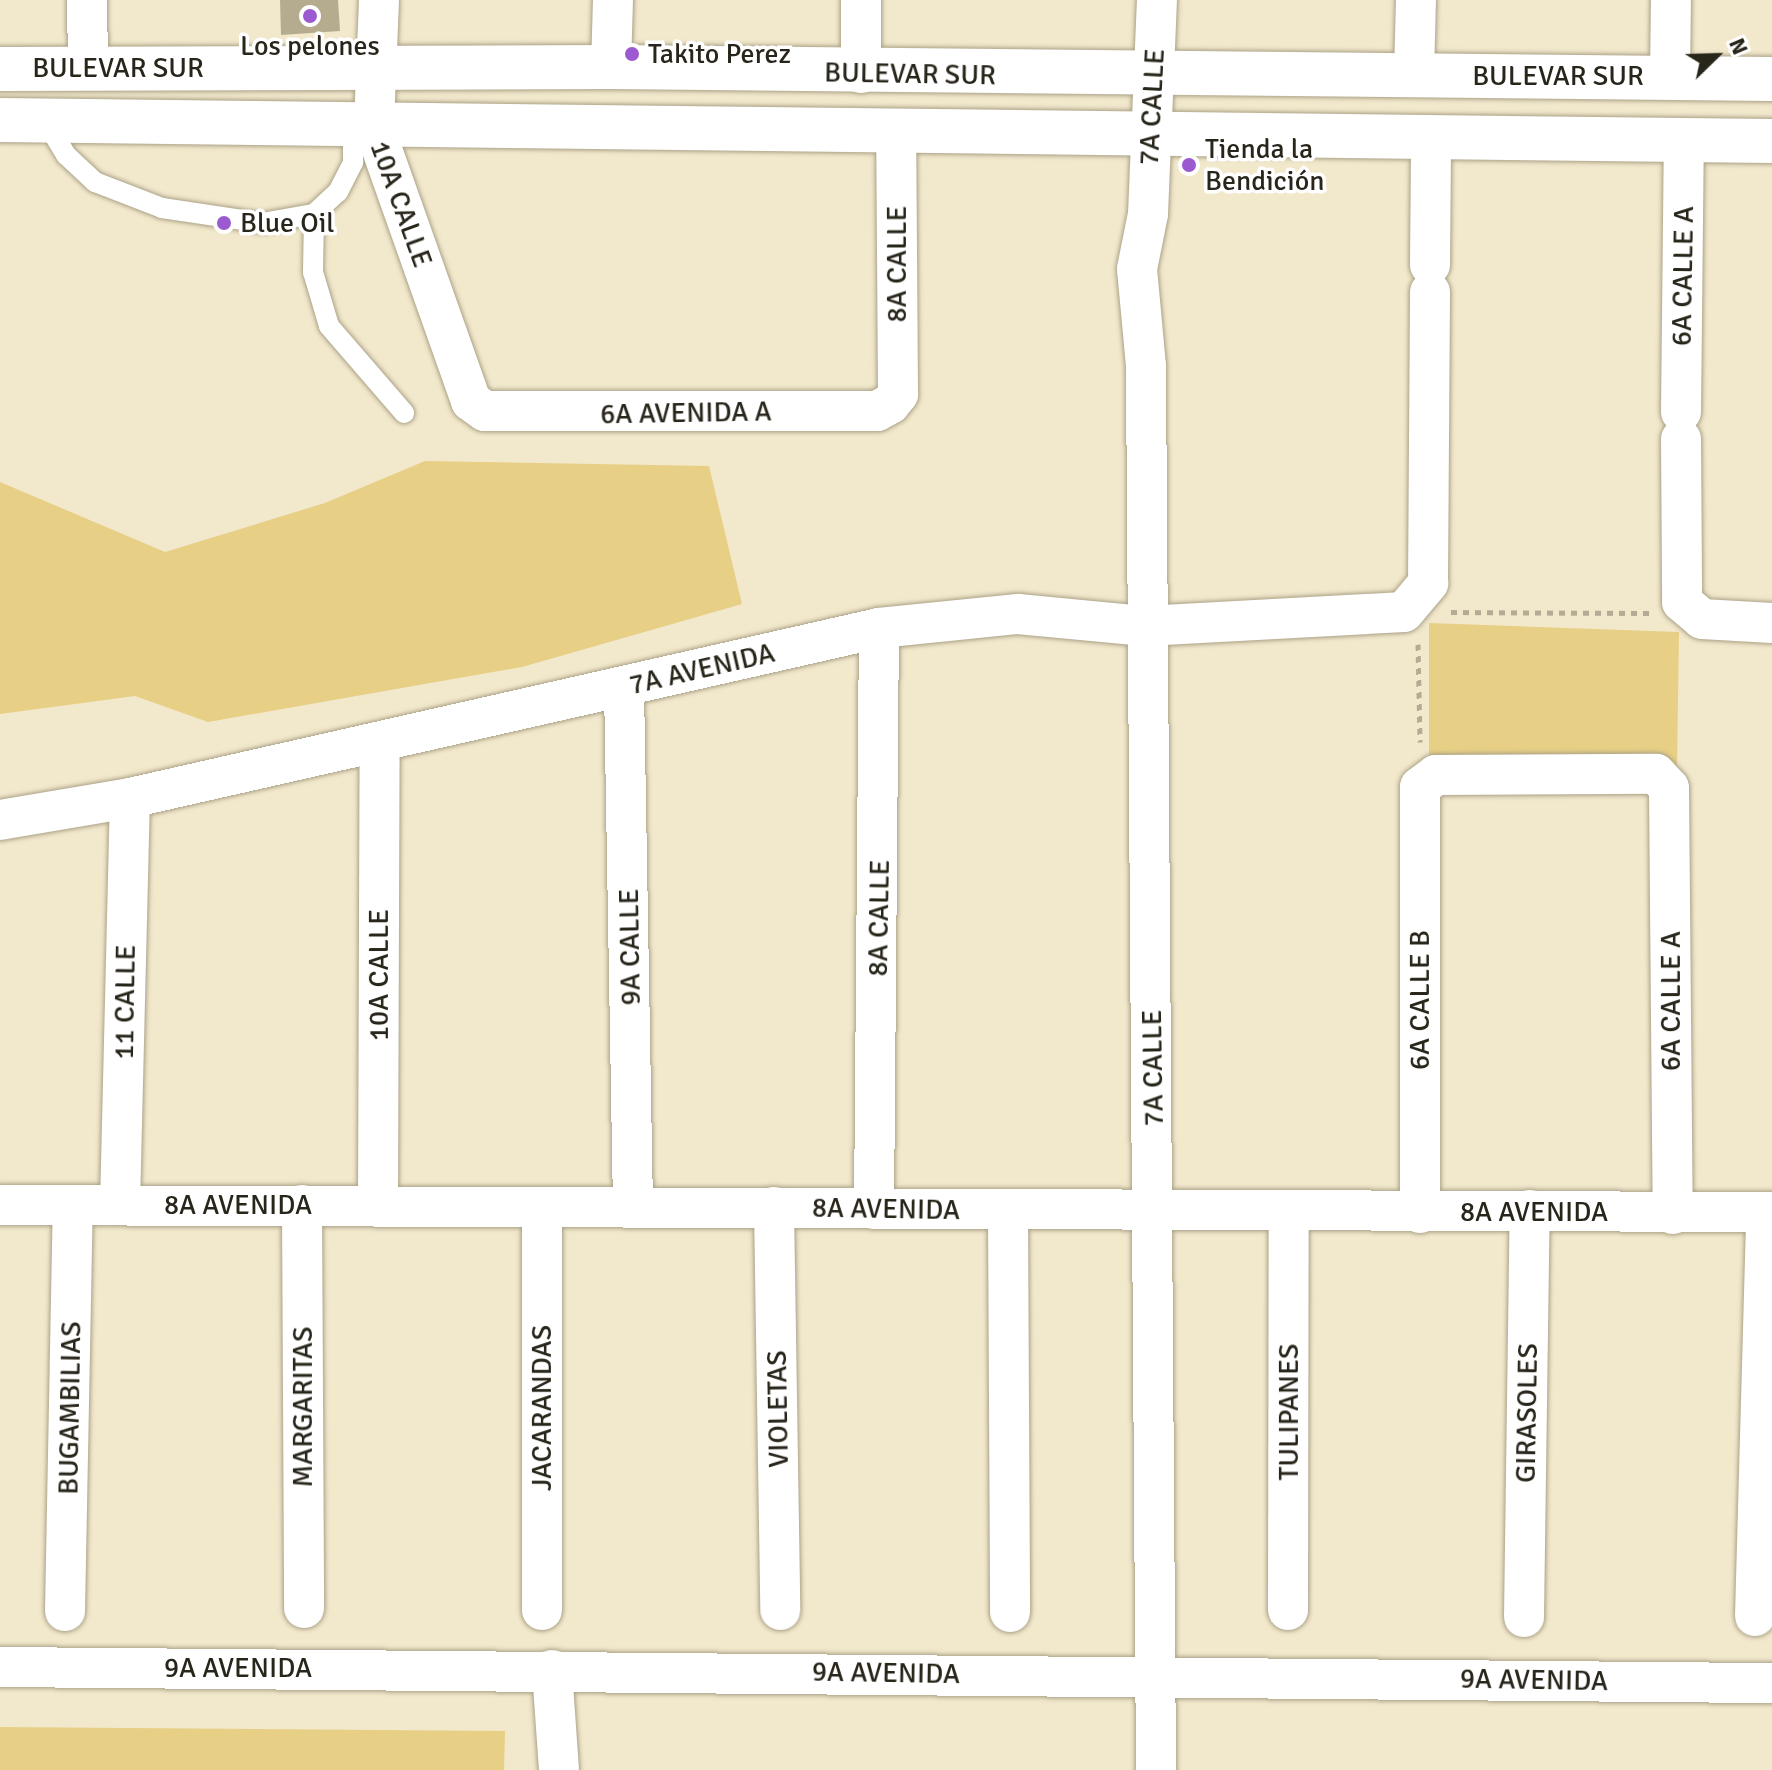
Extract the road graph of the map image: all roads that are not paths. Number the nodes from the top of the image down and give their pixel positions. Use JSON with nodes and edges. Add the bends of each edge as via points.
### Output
{"nodes":[{"id":1,"x":87,"y":0,"type":"edge"},
{"id":2,"x":379,"y":0,"type":"edge"},
{"id":3,"x":613,"y":0,"type":"edge"},
{"id":4,"x":861,"y":0,"type":"edge"},
{"id":5,"x":1157,"y":0,"type":"edge"},
{"id":6,"x":1416,"y":0,"type":"edge"},
{"id":7,"x":1671,"y":0,"type":"edge"},
{"id":8,"x":88,"y":67,"type":"junction"},
{"id":9,"x":611,"y":67,"type":"junction"},
{"id":10,"x":0,"y":69,"type":"edge"},
{"id":11,"x":378,"y":69,"type":"junction"},
{"id":12,"x":861,"y":73,"type":"junction"},
{"id":13,"x":1414,"y":75,"type":"junction"},
{"id":14,"x":1154,"y":77,"type":"junction"},
{"id":15,"x":1670,"y":77,"type":"junction"},
{"id":16,"x":1772,"y":79,"type":"edge"},
{"id":17,"x":0,"y":120,"type":"edge"},
{"id":18,"x":45,"y":120,"type":"junction"},
{"id":19,"x":363,"y":127,"type":"junction"},
{"id":20,"x":896,"y":134,"type":"junction"},
{"id":21,"x":1148,"y":137,"type":"junction"},
{"id":22,"x":1431,"y":139,"type":"junction"},
{"id":23,"x":1684,"y":141,"type":"junction"},
{"id":24,"x":1772,"y":141,"type":"edge"},
{"id":25,"x":314,"y":214,"type":"junction"},
{"id":26,"x":898,"y":394,"type":"joint"},
{"id":27,"x":471,"y":401,"type":"joint"},
{"id":28,"x":404,"y":413,"type":"dead end"},
{"id":29,"x":1772,"y":623,"type":"edge"},
{"id":30,"x":1145,"y":626,"type":"junction"},
{"id":31,"x":879,"y":628,"type":"junction"},
{"id":32,"x":624,"y":687,"type":"junction"},
{"id":33,"x":380,"y":743,"type":"junction"},
{"id":34,"x":1669,"y":788,"type":"joint"},
{"id":35,"x":130,"y":798,"type":"junction"},
{"id":36,"x":0,"y":820,"type":"edge"},
{"id":37,"x":0,"y":1205,"type":"edge"},
{"id":38,"x":73,"y":1205,"type":"junction"},
{"id":39,"x":120,"y":1205,"type":"junction"},
{"id":40,"x":302,"y":1205,"type":"junction"},
{"id":41,"x":378,"y":1207,"type":"junction"},
{"id":42,"x":542,"y":1207,"type":"junction"},
{"id":43,"x":633,"y":1207,"type":"junction"},
{"id":44,"x":774,"y":1207,"type":"junction"},
{"id":45,"x":874,"y":1209,"type":"junction"},
{"id":46,"x":1155,"y":1210,"type":"junction"},
{"id":47,"x":1530,"y":1210,"type":"junction"},
{"id":48,"x":1008,"y":1211,"type":"junction"},
{"id":49,"x":1769,"y":1212,"type":"edge"},
{"id":50,"x":1420,"y":1213,"type":"junction"},
{"id":51,"x":1289,"y":1214,"type":"junction"},
{"id":52,"x":1673,"y":1214,"type":"junction"},
{"id":53,"x":304,"y":1608,"type":"dead end"},
{"id":54,"x":542,"y":1610,"type":"dead end"},
{"id":55,"x":780,"y":1610,"type":"dead end"},
{"id":56,"x":1288,"y":1610,"type":"dead end"},
{"id":57,"x":65,"y":1611,"type":"dead end"},
{"id":58,"x":1010,"y":1612,"type":"dead end"},
{"id":59,"x":1755,"y":1616,"type":"dead end"},
{"id":60,"x":1524,"y":1617,"type":"dead end"},
{"id":61,"x":0,"y":1667,"type":"edge"},
{"id":62,"x":552,"y":1670,"type":"junction"},
{"id":63,"x":1158,"y":1676,"type":"junction"},
{"id":64,"x":1772,"y":1683,"type":"edge"},
{"id":65,"x":559,"y":1770,"type":"edge"},
{"id":66,"x":1156,"y":1770,"type":"edge"}],
"edges":[{"from":1,"to":8,"type":"street"},
{"from":2,"to":11,"type":"street","name":"10A CALLE"},
{"from":3,"to":9,"type":"street"},
{"from":4,"to":12,"type":"street"},
{"from":5,"to":14,"type":"street","name":"7A CALLE"},
{"from":6,"to":13,"type":"street"},
{"from":7,"to":15,"type":"street"},
{"from":8,"to":10,"type":"main road","name":"BULEVAR SUR"},
{"from":8,"to":11,"type":"main road","name":"BULEVAR SUR"},
{"from":9,"to":11,"type":"main road","name":"BULEVAR SUR"},
{"from":9,"to":12,"type":"main road","name":"BULEVAR SUR"},
{"from":11,"to":19,"type":"street","name":"10A CALLE"},
{"from":12,"to":14,"type":"main road","name":"BULEVAR SUR"},
{"from":13,"to":14,"type":"main road","name":"BULEVAR SUR"},
{"from":13,"to":15,"type":"main road","name":"BULEVAR SUR"},
{"from":14,"to":21,"type":"street","name":"7A CALLE"},
{"from":15,"to":16,"type":"main road","name":"BULEVAR SUR"},
{"from":17,"to":18,"type":"main road","name":"BULEVAR SUR"},
{"from":18,"to":19,"type":"main road","name":"BULEVAR SUR"},
{"from":18,"to":25,"type":"lane","via":[[66,155],[95,182],[162,208],[262,223]]},
{"from":19,"to":20,"type":"main road","name":"BULEVAR SUR"},
{"from":19,"to":25,"type":"lane","via":[[338,192]]},
{"from":19,"to":27,"type":"street","name":"10A CALLE"},
{"from":20,"to":21,"type":"main road","name":"BULEVAR SUR"},
{"from":20,"to":26,"type":"street","name":"8A CALLE"},
{"from":21,"to":22,"type":"main road","name":"BULEVAR SUR"},
{"from":21,"to":30,"type":"street","name":"7A CALLE","via":[[1148,214],[1137,269],[1146,366]]},
{"from":22,"to":23,"type":"main road","name":"BULEVAR SUR"},
{"from":22,"to":30,"type":"street","name":"7A AVENIDA","via":[[1428,583],[1412,606],[1394,614]]},
{"from":23,"to":24,"type":"main road","name":"BULEVAR SUR"},
{"from":23,"to":29,"type":"street","name":"6A CALLE A","via":[[1679,588],[1689,612],[1702,619]]},
{"from":25,"to":28,"type":"lane","via":[[313,272],[329,326]]},
{"from":26,"to":27,"type":"street","name":"6A AVENIDA A","via":[[877,411],[502,415]]},
{"from":30,"to":31,"type":"street","name":"7A AVENIDA","via":[[1018,614]]},
{"from":30,"to":46,"type":"street","name":"7A CALLE"},
{"from":31,"to":32,"type":"street","name":"7A AVENIDA"},
{"from":31,"to":45,"type":"street","name":"8A CALLE"},
{"from":32,"to":33,"type":"street","name":"7A AVENIDA"},
{"from":32,"to":43,"type":"street","name":"9A CALLE"},
{"from":33,"to":35,"type":"street","name":"7A AVENIDA"},
{"from":33,"to":41,"type":"street","name":"10A CALLE"},
{"from":34,"to":50,"type":"street","name":"6A CALLE B","via":[[1656,774],[1436,775],[1420,787]]},
{"from":34,"to":52,"type":"street","name":"6A CALLE A"},
{"from":35,"to":36,"type":"street","name":"7A AVENIDA"},
{"from":35,"to":39,"type":"street","name":"11 CALLE"},
{"from":37,"to":38,"type":"street","name":"8A AVENIDA"},
{"from":38,"to":39,"type":"street","name":"8A AVENIDA"},
{"from":38,"to":57,"type":"street","name":"BUGAMBILIAS"},
{"from":39,"to":40,"type":"street","name":"8A AVENIDA"},
{"from":40,"to":41,"type":"street","name":"8A AVENIDA"},
{"from":40,"to":53,"type":"street","name":"MARGARITAS"},
{"from":41,"to":42,"type":"street","name":"8A AVENIDA"},
{"from":42,"to":43,"type":"street","name":"8A AVENIDA"},
{"from":42,"to":54,"type":"street","name":"JACARANDAS"},
{"from":43,"to":44,"type":"street","name":"8A AVENIDA"},
{"from":44,"to":45,"type":"street","name":"8A AVENIDA"},
{"from":44,"to":55,"type":"street","name":"VIOLETAS"},
{"from":45,"to":48,"type":"street","name":"8A AVENIDA"},
{"from":46,"to":48,"type":"street","name":"8A AVENIDA"},
{"from":46,"to":51,"type":"street","name":"8A AVENIDA"},
{"from":46,"to":63,"type":"street","name":"7A CALLE"},
{"from":47,"to":50,"type":"street","name":"8A AVENIDA"},
{"from":47,"to":52,"type":"street","name":"8A AVENIDA"},
{"from":47,"to":60,"type":"street","name":"GIRASOLES"},
{"from":48,"to":58,"type":"street"},
{"from":49,"to":52,"type":"street","name":"8A AVENIDA"},
{"from":49,"to":59,"type":"street"},
{"from":50,"to":51,"type":"street","name":"8A AVENIDA"},
{"from":51,"to":56,"type":"street","name":"TULIPANES"},
{"from":61,"to":62,"type":"street","name":"9A AVENIDA"},
{"from":62,"to":63,"type":"street","name":"9A AVENIDA"},
{"from":62,"to":65,"type":"street"},
{"from":63,"to":64,"type":"street","name":"9A AVENIDA"},
{"from":63,"to":66,"type":"street","name":"7A CALLE"}]}
